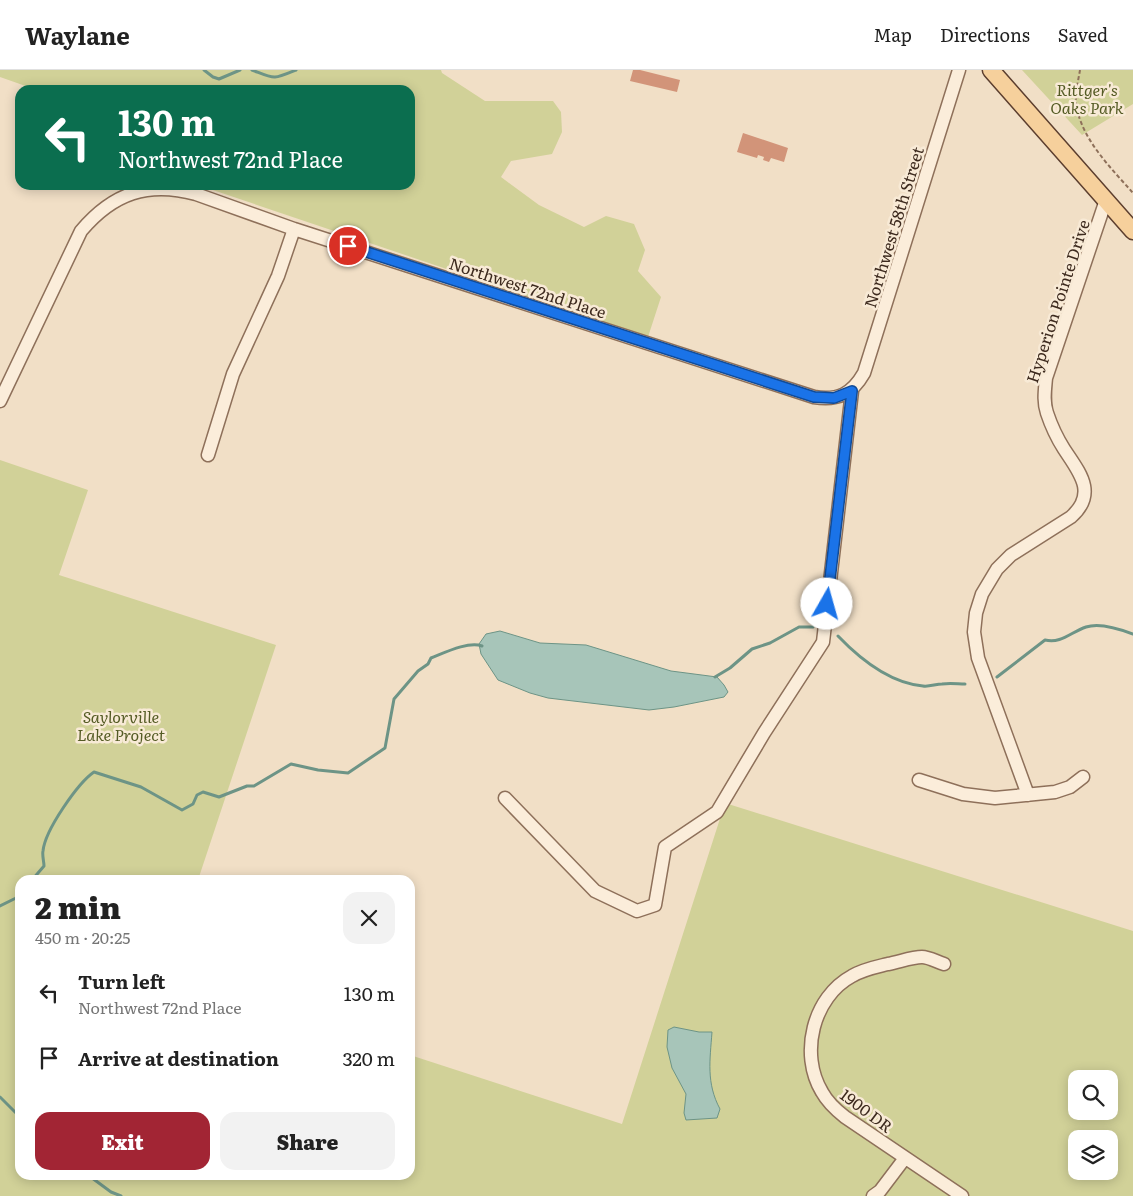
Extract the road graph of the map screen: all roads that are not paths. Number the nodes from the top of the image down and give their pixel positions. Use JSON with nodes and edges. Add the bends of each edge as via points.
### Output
{"nodes":[{"id":1,"x":959,"y":70,"type":"edge"},
{"id":2,"x":991,"y":70,"type":"edge"},
{"id":3,"x":146,"y":190,"type":"edge"},
{"id":4,"x":180,"y":190,"type":"edge"},
{"id":5,"x":1106,"y":200,"type":"junction"},
{"id":6,"x":294,"y":229,"type":"junction"},
{"id":7,"x":1133,"y":231,"type":"edge"},
{"id":8,"x":852,"y":391,"type":"junction"},
{"id":9,"x":0,"y":401,"type":"edge"},
{"id":10,"x":208,"y":455,"type":"dead end"},
{"id":11,"x":1083,"y":777,"type":"dead end"},
{"id":12,"x":919,"y":780,"type":"dead end"},
{"id":13,"x":1028,"y":795,"type":"junction"},
{"id":14,"x":506,"y":798,"type":"dead end"},
{"id":15,"x":944,"y":964,"type":"dead end"},
{"id":16,"x":905,"y":1158,"type":"junction"},
{"id":17,"x":873,"y":1196,"type":"edge"},
{"id":18,"x":962,"y":1196,"type":"edge"}],
"edges":[{"from":1,"to":8,"type":"street","name":"Northwest 58th Street","via":[[864,373]]},
{"from":2,"to":5,"type":"main road"},
{"from":3,"to":9,"type":"street","name":"Northwest 72nd Place","via":[[115,200],[94,216],[81,232]]},
{"from":4,"to":6,"type":"street","name":"Northwest 72nd Place"},
{"from":5,"to":7,"type":"main road"},
{"from":5,"to":13,"type":"street","name":"Hyperion Pointe Drive","via":[[1046,378],[1044,397],[1054,431],[1082,476],[1085,486],[1083,500],[1071,517],[1012,555],[997,569],[982,594],[976,613],[974,632],[978,658]]},
{"from":6,"to":8,"type":"street","name":"Northwest 72nd Place","via":[[814,397],[834,398]]},
{"from":6,"to":10,"type":"street","via":[[278,276],[233,374]]},
{"from":8,"to":14,"type":"street","via":[[823,642],[717,812],[665,847],[655,905],[637,911],[595,891]]},
{"from":11,"to":13,"type":"street","via":[[1070,787],[1055,792]]},
{"from":12,"to":13,"type":"street","via":[[984,798]]},
{"from":15,"to":16,"type":"street","name":"1900 DR","via":[[922,957],[867,969],[852,976],[829,996],[813,1026],[812,1060],[816,1080],[831,1105]]},
{"from":16,"to":17,"type":"street"},
{"from":16,"to":18,"type":"street","name":"1900 DR"}]}
